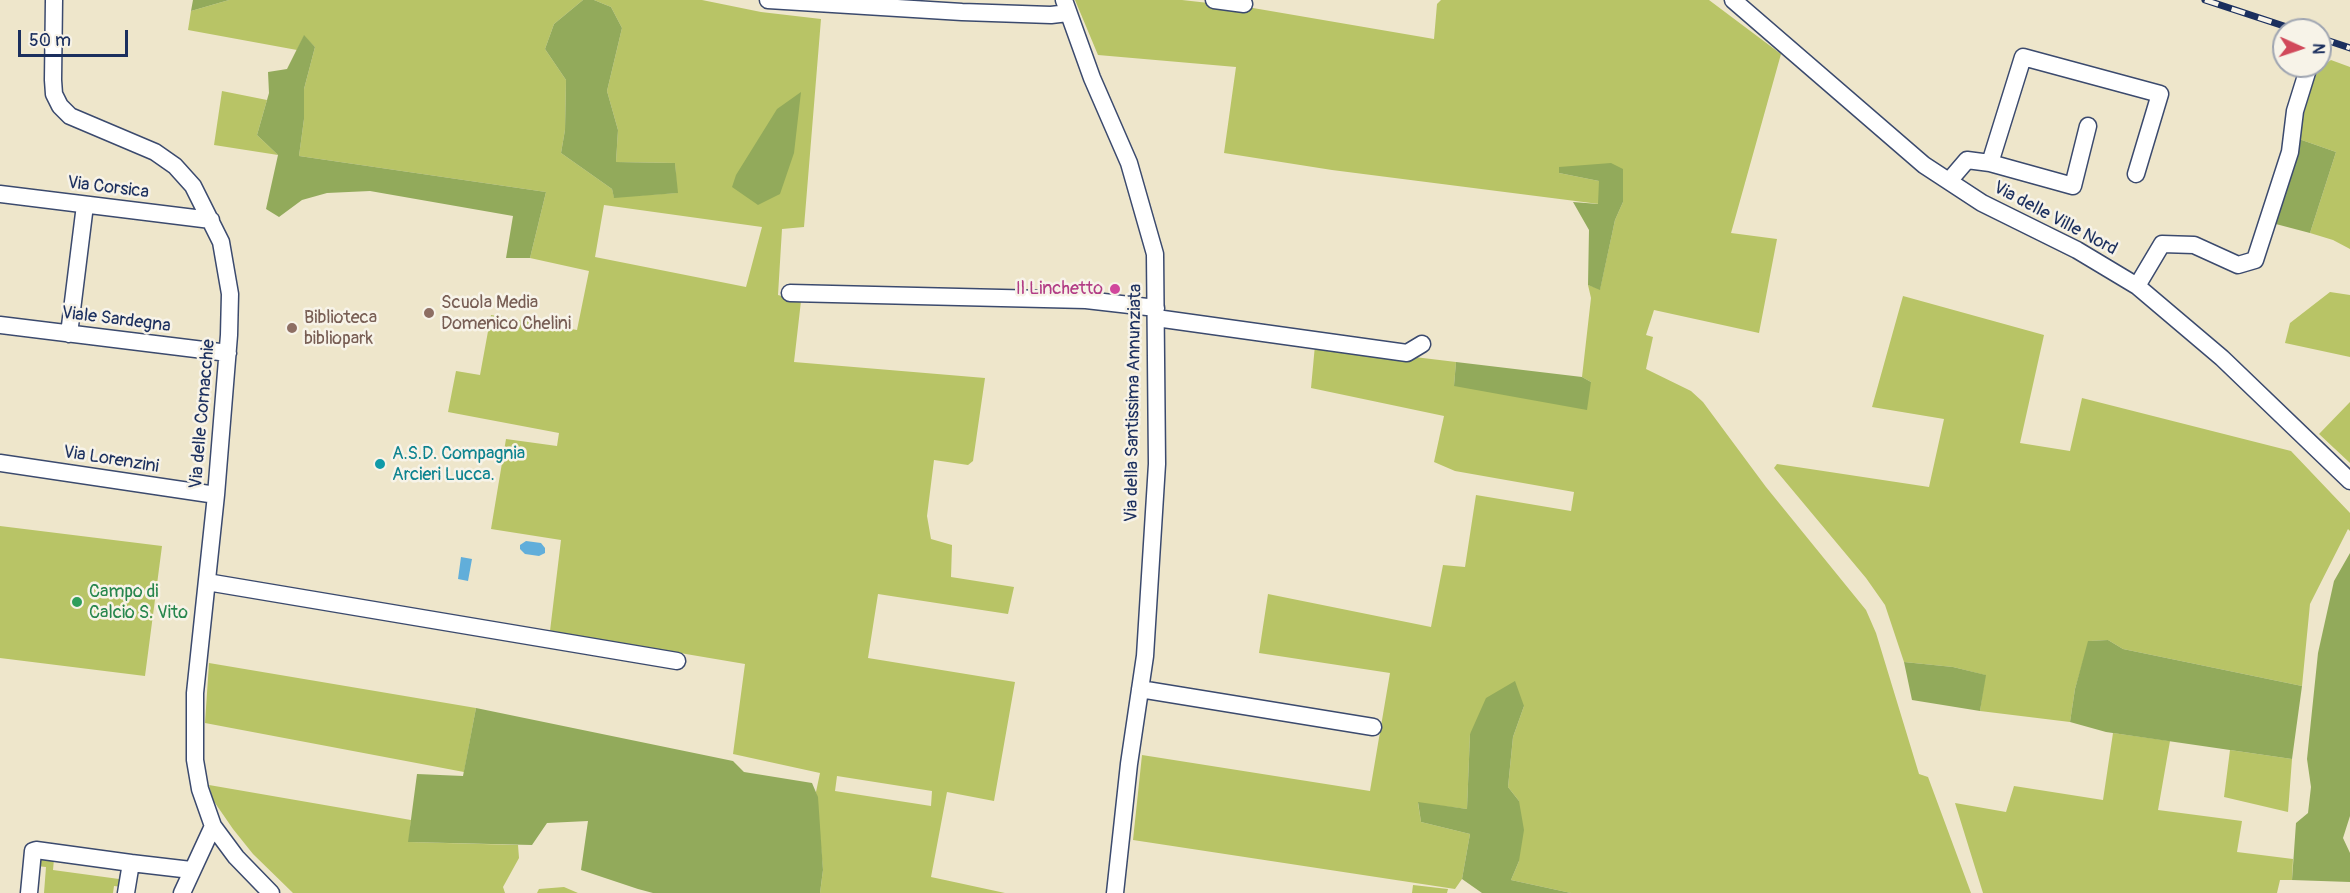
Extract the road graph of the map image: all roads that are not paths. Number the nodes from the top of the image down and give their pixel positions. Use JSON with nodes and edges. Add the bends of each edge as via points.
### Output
{"nodes":[{"id":1,"x":54,"y":0,"type":"edge"},
{"id":2,"x":768,"y":0,"type":"edge"},
{"id":3,"x":1214,"y":0,"type":"edge"},
{"id":4,"x":1733,"y":0,"type":"edge"},
{"id":5,"x":1244,"y":4,"type":"dead end"},
{"id":6,"x":1066,"y":7,"type":"edge"},
{"id":7,"x":2305,"y":78,"type":"edge"},
{"id":8,"x":2088,"y":126,"type":"dead end"},
{"id":9,"x":1990,"y":163,"type":"junction"},
{"id":10,"x":2136,"y":174,"type":"dead end"},
{"id":11,"x":1949,"y":181,"type":"junction"},
{"id":12,"x":0,"y":194,"type":"edge"},
{"id":13,"x":85,"y":205,"type":"junction"},
{"id":14,"x":211,"y":220,"type":"junction"},
{"id":15,"x":2136,"y":286,"type":"junction"},
{"id":16,"x":790,"y":293,"type":"dead end"},
{"id":17,"x":1156,"y":313,"type":"junction"},
{"id":18,"x":0,"y":325,"type":"edge"},
{"id":19,"x":69,"y":334,"type":"junction"},
{"id":20,"x":1422,"y":344,"type":"dead end"},
{"id":21,"x":228,"y":353,"type":"junction"},
{"id":22,"x":0,"y":462,"type":"edge"},
{"id":23,"x":2350,"y":481,"type":"edge"},
{"id":24,"x":216,"y":495,"type":"junction"},
{"id":25,"x":207,"y":582,"type":"junction"},
{"id":26,"x":677,"y":661,"type":"dead end"},
{"id":27,"x":1140,"y":689,"type":"junction"},
{"id":28,"x":1373,"y":727,"type":"dead end"},
{"id":29,"x":213,"y":826,"type":"junction"},
{"id":30,"x":130,"y":863,"type":"junction"},
{"id":31,"x":191,"y":870,"type":"junction"},
{"id":32,"x":29,"y":893,"type":"edge"},
{"id":33,"x":126,"y":893,"type":"edge"},
{"id":34,"x":182,"y":893,"type":"edge"},
{"id":35,"x":271,"y":893,"type":"edge"},
{"id":36,"x":1115,"y":893,"type":"edge"}],
"edges":[{"from":1,"to":14,"type":"street","name":"Via delle Cornacchie","via":[[53,80],[60,106],[70,116],[154,152],[175,166],[193,186]]},
{"from":2,"to":6,"type":"street","via":[[1051,15]]},
{"from":3,"to":5,"type":"street"},
{"from":4,"to":11,"type":"street","name":"Via delle Ville Nord","via":[[1924,165]]},
{"from":6,"to":17,"type":"street","name":"Via della Santissima Annunziata","via":[[1129,163],[1155,254]]},
{"from":7,"to":15,"type":"street","via":[[2289,152],[2255,260],[2238,265],[2194,245],[2162,244]]},
{"from":8,"to":9,"type":"street","via":[[2073,186]]},
{"from":9,"to":10,"type":"street","via":[[2023,57],[2160,94]]},
{"from":9,"to":11,"type":"street","via":[[1967,160]]},
{"from":11,"to":15,"type":"street","name":"Via delle Ville Nord","via":[[1982,203],[2077,250]]},
{"from":12,"to":13,"type":"street","name":"Via Corsica"},
{"from":13,"to":14,"type":"street","name":"Via Corsica"},
{"from":13,"to":19,"type":"street"},
{"from":14,"to":21,"type":"street","name":"Via delle Cornacchie","via":[[227,267]]},
{"from":15,"to":23,"type":"street","name":"Via delle Ville Nord","via":[[2222,358]]},
{"from":16,"to":17,"type":"street","via":[[1086,300]]},
{"from":17,"to":20,"type":"street","via":[[1407,353]]},
{"from":17,"to":27,"type":"street","name":"Via della Santissima Annunziata","via":[[1157,464]]},
{"from":18,"to":19,"type":"street","name":"Viale Sardegna"},
{"from":19,"to":21,"type":"street","name":"Viale Sardegna"},
{"from":21,"to":24,"type":"street","name":"Via delle Cornacchie"},
{"from":22,"to":24,"type":"street","name":"Via Lorenzini"},
{"from":24,"to":25,"type":"street","name":"Via delle Cornacchie"},
{"from":25,"to":26,"type":"street"},
{"from":25,"to":29,"type":"street","name":"Via delle Cornacchie","via":[[193,730],[198,783]]},
{"from":27,"to":28,"type":"street"},
{"from":27,"to":36,"type":"street","name":"Via della Santissima Annunziata"},
{"from":29,"to":31,"type":"street"},
{"from":29,"to":35,"type":"street","name":"Via delle Cornacchie"},
{"from":30,"to":31,"type":"street"},
{"from":30,"to":32,"type":"street","via":[[36,850]]},
{"from":30,"to":33,"type":"street"},
{"from":31,"to":34,"type":"street"}]}
